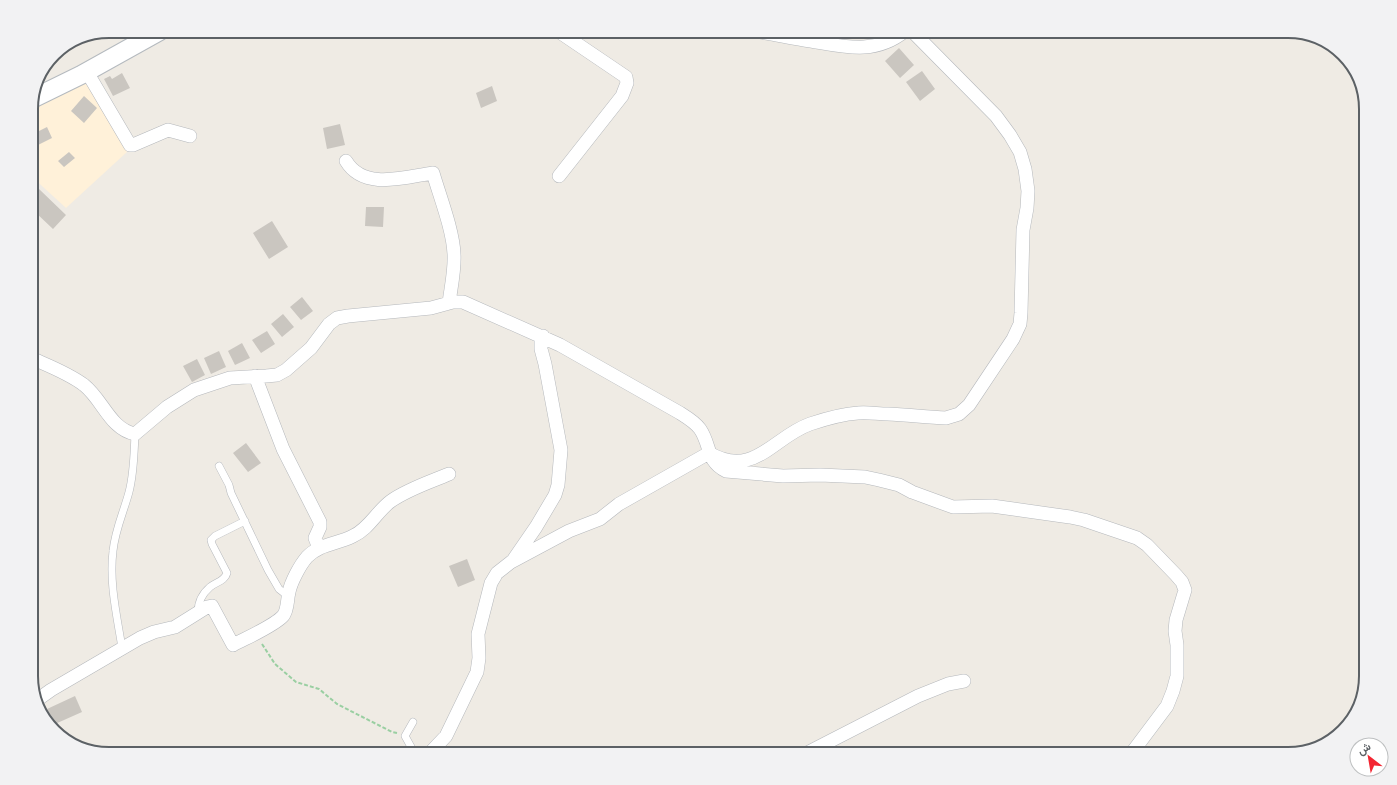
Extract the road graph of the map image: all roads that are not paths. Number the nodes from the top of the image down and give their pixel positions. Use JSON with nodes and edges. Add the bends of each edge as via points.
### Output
{"nodes":[{"id":1,"x":148,"y":38,"type":"edge"},
{"id":2,"x":568,"y":38,"type":"edge"},
{"id":3,"x":794,"y":38,"type":"edge"},
{"id":4,"x":895,"y":38,"type":"edge"},
{"id":5,"x":919,"y":38,"type":"edge"},
{"id":6,"x":87,"y":72,"type":"junction"},
{"id":7,"x":40,"y":95,"type":"edge"},
{"id":8,"x":190,"y":136,"type":"dead end"},
{"id":9,"x":346,"y":161,"type":"dead end"},
{"id":10,"x":559,"y":176,"type":"dead end"},
{"id":11,"x":449,"y":303,"type":"junction"},
{"id":12,"x":543,"y":336,"type":"junction"},
{"id":13,"x":38,"y":361,"type":"edge"},
{"id":14,"x":255,"y":376,"type":"junction"},
{"id":15,"x":135,"y":434,"type":"junction"},
{"id":16,"x":709,"y":453,"type":"junction"},
{"id":17,"x":219,"y":466,"type":"dead end"},
{"id":18,"x":449,"y":474,"type":"dead end"},
{"id":19,"x":245,"y":521,"type":"junction"},
{"id":20,"x":319,"y":548,"type":"junction"},
{"id":21,"x":511,"y":562,"type":"junction"},
{"id":22,"x":288,"y":596,"type":"junction"},
{"id":23,"x":198,"y":612,"type":"junction"},
{"id":24,"x":122,"y":648,"type":"junction"},
{"id":25,"x":964,"y":681,"type":"dead end"},
{"id":26,"x":41,"y":697,"type":"edge"},
{"id":27,"x":413,"y":722,"type":"dead end"},
{"id":28,"x":411,"y":747,"type":"edge"},
{"id":29,"x":436,"y":747,"type":"edge"},
{"id":30,"x":819,"y":747,"type":"edge"},
{"id":31,"x":1136,"y":747,"type":"edge"}],
"edges":[{"from":1,"to":6,"type":"main road"},
{"from":2,"to":10,"type":"street","via":[[626,77],[627,83],[622,96]]},
{"from":3,"to":4,"type":"street","via":[[859,48],[876,46]]},
{"from":5,"to":16,"type":"street","via":[[996,116],[1020,152],[1028,191],[1022,237],[1021,318],[1016,333],[969,405],[959,414],[946,418],[852,414],[809,424],[748,460],[726,461]]},
{"from":6,"to":7,"type":"main road"},
{"from":6,"to":8,"type":"street","via":[[130,145],[168,130]]},
{"from":9,"to":11,"type":"street","via":[[354,171],[373,179],[394,179],[433,173],[454,252]]},
{"from":11,"to":12,"type":"street","via":[[463,302]]},
{"from":11,"to":14,"type":"street","via":[[431,308],[337,318],[329,324],[311,348],[286,370],[277,375]]},
{"from":12,"to":16,"type":"street","via":[[691,420],[705,439]]},
{"from":12,"to":21,"type":"street","via":[[541,349],[561,450],[558,484],[555,495],[536,527]]},
{"from":13,"to":15,"type":"street","via":[[65,373],[84,386],[94,394],[121,428]]},
{"from":14,"to":15,"type":"street","via":[[230,378],[194,390],[167,407]]},
{"from":14,"to":20,"type":"street","via":[[283,449],[320,522],[315,538]]},
{"from":15,"to":24,"type":"lane","via":[[129,491],[113,550],[114,592]]},
{"from":16,"to":21,"type":"street","via":[[619,504],[600,518],[569,531]]},
{"from":16,"to":31,"type":"street","via":[[714,462],[726,471],[783,476],[865,477],[899,485],[953,507],[992,506],[1070,517],[1137,538],[1176,575],[1185,590],[1176,620],[1177,676],[1173,691],[1167,706]]},
{"from":17,"to":19,"type":"lane"},
{"from":18,"to":20,"type":"street","via":[[392,501],[365,528],[353,536]]},
{"from":19,"to":22,"type":"lane","via":[[268,570],[280,589]]},
{"from":19,"to":23,"type":"lane","via":[[211,540],[227,573],[223,580],[204,593]]},
{"from":20,"to":22,"type":"street","via":[[303,561]]},
{"from":21,"to":29,"type":"street","via":[[497,573],[491,584],[478,634],[479,658],[474,679],[446,736]]},
{"from":22,"to":23,"type":"street","via":[[283,615],[276,622],[233,645],[212,606]]},
{"from":23,"to":24,"type":"street","via":[[181,624],[147,634]]},
{"from":24,"to":26,"type":"street"},
{"from":25,"to":30,"type":"street","via":[[918,696]]},
{"from":27,"to":28,"type":"lane","via":[[405,736]]}]}
